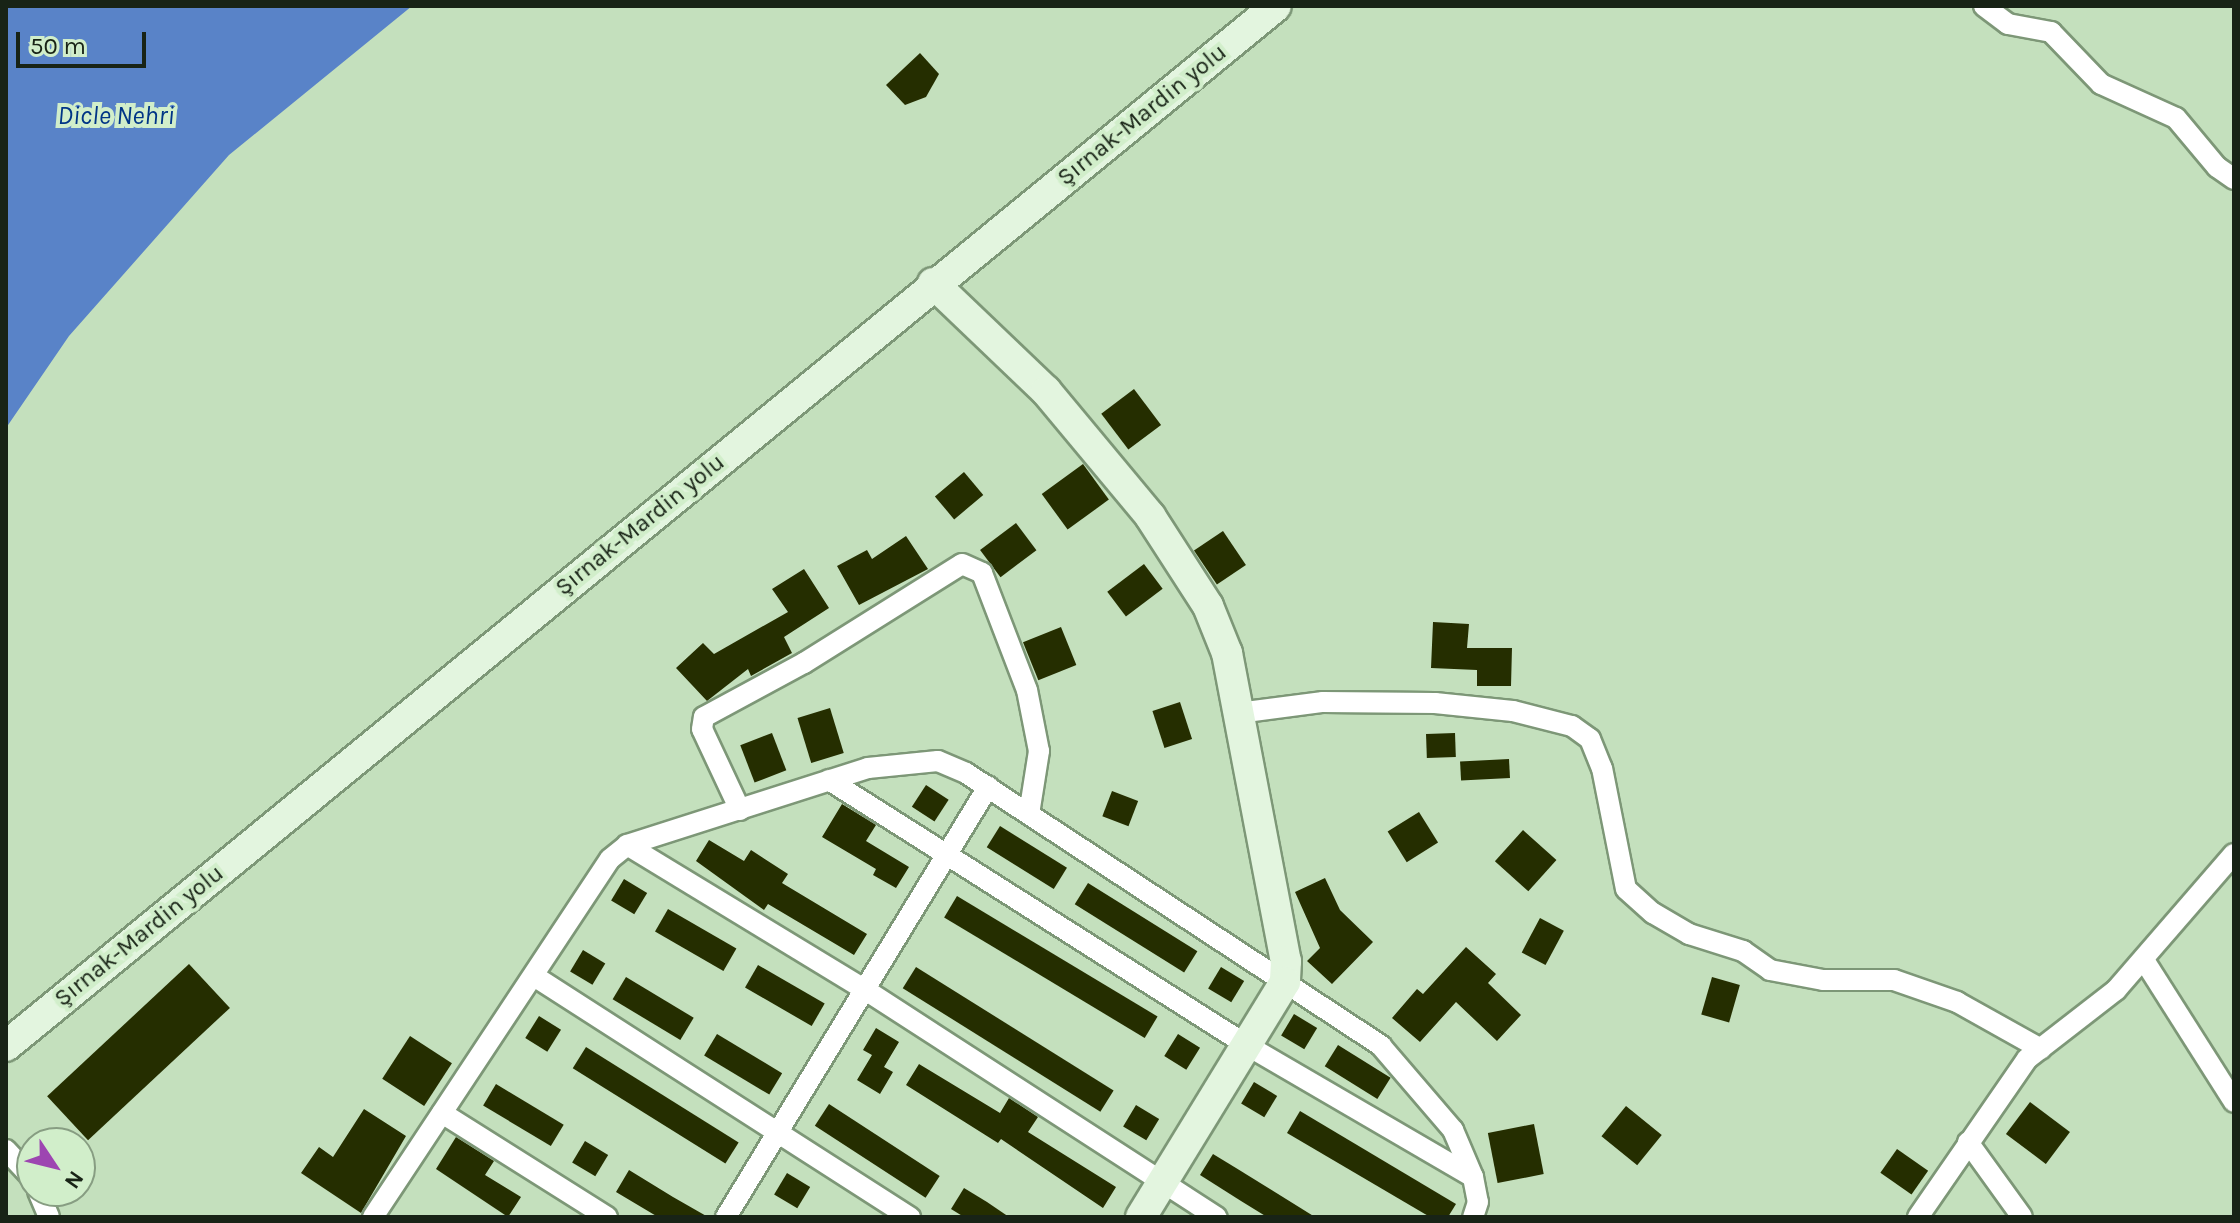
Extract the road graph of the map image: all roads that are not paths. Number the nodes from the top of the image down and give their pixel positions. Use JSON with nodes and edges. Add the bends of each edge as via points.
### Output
{"nodes":[{"id":1,"x":1276,"y":6,"type":"edge"},
{"id":2,"x":1984,"y":6,"type":"edge"},
{"id":3,"x":2234,"y":179,"type":"edge"},
{"id":4,"x":933,"y":283,"type":"junction"},
{"id":5,"x":1238,"y":713,"type":"junction"},
{"id":6,"x":829,"y":780,"type":"junction"},
{"id":7,"x":988,"y":787,"type":"junction"},
{"id":8,"x":740,"y":810,"type":"junction"},
{"id":9,"x":1029,"y":814,"type":"junction"},
{"id":10,"x":627,"y":845,"type":"junction"},
{"id":11,"x":2234,"y":854,"type":"edge"},
{"id":12,"x":945,"y":858,"type":"junction"},
{"id":13,"x":2144,"y":960,"type":"junction"},
{"id":14,"x":534,"y":976,"type":"junction"},
{"id":15,"x":1285,"y":982,"type":"junction"},
{"id":16,"x":864,"y":989,"type":"junction"},
{"id":17,"x":6,"y":1046,"type":"edge"},
{"id":18,"x":1248,"y":1046,"type":"junction"},
{"id":19,"x":2041,"y":1049,"type":"junction"},
{"id":20,"x":2234,"y":1102,"type":"edge"},
{"id":21,"x":442,"y":1113,"type":"junction"},
{"id":22,"x":776,"y":1135,"type":"junction"},
{"id":23,"x":1968,"y":1142,"type":"junction"},
{"id":24,"x":1473,"y":1177,"type":"junction"},
{"id":25,"x":1163,"y":1183,"type":"junction"},
{"id":26,"x":373,"y":1217,"type":"edge"},
{"id":27,"x":607,"y":1217,"type":"edge"},
{"id":28,"x":726,"y":1217,"type":"edge"},
{"id":29,"x":910,"y":1217,"type":"edge"},
{"id":30,"x":1141,"y":1217,"type":"edge"},
{"id":31,"x":1217,"y":1217,"type":"edge"},
{"id":32,"x":1473,"y":1217,"type":"edge"},
{"id":33,"x":1918,"y":1217,"type":"edge"},
{"id":34,"x":2022,"y":1217,"type":"edge"}],
"edges":[{"from":1,"to":4,"type":"main road","name":"Şırnak-Mardin yolu"},
{"from":2,"to":3,"type":"street","via":[[2008,24],[2051,32],[2101,84],[2176,118],[2217,167]]},
{"from":4,"to":5,"type":"main road","via":[[1046,391],[1150,516],[1208,606],[1227,653]]},
{"from":4,"to":17,"type":"main road","name":"Şırnak-Mardin yolu"},
{"from":5,"to":15,"type":"main road","via":[[1286,961]]},
{"from":5,"to":19,"type":"street","via":[[1323,702],[1435,703],[1513,711],[1572,726],[1590,739],[1602,768],[1626,889],[1653,913],[1689,934],[1743,951],[1770,970],[1823,980],[1894,980],[1957,1002]]},
{"from":6,"to":7,"type":"street","via":[[868,768],[938,761]]},
{"from":6,"to":8,"type":"street"},
{"from":6,"to":12,"type":"street"},
{"from":7,"to":9,"type":"street"},
{"from":7,"to":12,"type":"street"},
{"from":8,"to":9,"type":"street","via":[[702,729],[704,717],[804,663],[962,564],[982,573],[1027,690],[1039,751]]},
{"from":8,"to":10,"type":"street"},
{"from":9,"to":15,"type":"street"},
{"from":10,"to":14,"type":"street","via":[[610,859]]},
{"from":10,"to":16,"type":"street"},
{"from":11,"to":13,"type":"street"},
{"from":12,"to":16,"type":"street"},
{"from":12,"to":18,"type":"street"},
{"from":13,"to":19,"type":"street","via":[[2116,990]]},
{"from":13,"to":20,"type":"street"},
{"from":14,"to":21,"type":"street"},
{"from":14,"to":22,"type":"street"},
{"from":15,"to":18,"type":"main road"},
{"from":15,"to":24,"type":"street","via":[[1403,1066],[1453,1130]]},
{"from":16,"to":22,"type":"street"},
{"from":16,"to":25,"type":"street"},
{"from":18,"to":24,"type":"street"},
{"from":18,"to":25,"type":"main road"},
{"from":19,"to":23,"type":"street","via":[[2027,1059]]},
{"from":21,"to":26,"type":"street"},
{"from":21,"to":27,"type":"street"},
{"from":22,"to":28,"type":"street"},
{"from":22,"to":29,"type":"street"},
{"from":23,"to":33,"type":"street"},
{"from":23,"to":34,"type":"street"},
{"from":24,"to":32,"type":"street","via":[[1478,1202]]},
{"from":25,"to":30,"type":"main road"},
{"from":25,"to":31,"type":"street"}]}
